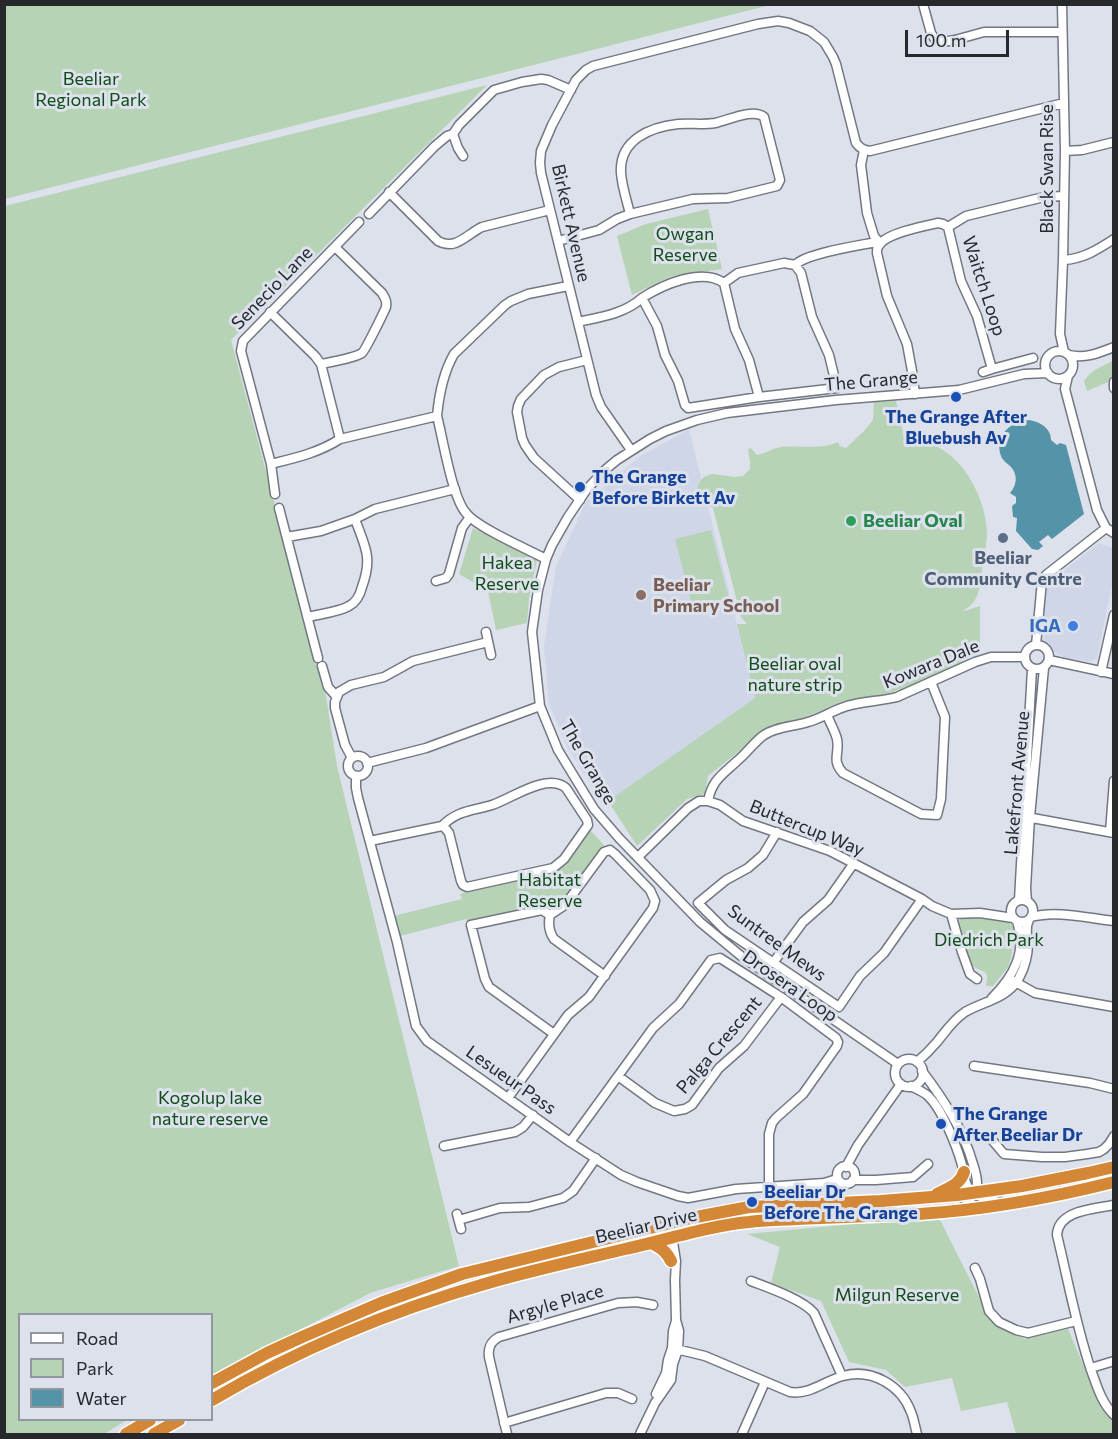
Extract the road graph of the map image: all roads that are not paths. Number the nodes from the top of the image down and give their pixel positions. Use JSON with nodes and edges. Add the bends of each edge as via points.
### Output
{"nodes":[{"id":1,"x":923,"y":4,"type":"edge"},
{"id":2,"x":1062,"y":4,"type":"edge"},
{"id":3,"x":1062,"y":32,"type":"junction"},
{"id":4,"x":571,"y":90,"type":"junction"},
{"id":5,"x":1064,"y":103,"type":"junction"},
{"id":6,"x":453,"y":134,"type":"junction"},
{"id":7,"x":1113,"y":142,"type":"edge"},
{"id":8,"x":864,"y":150,"type":"junction"},
{"id":9,"x":1065,"y":151,"type":"junction"},
{"id":10,"x":463,"y":156,"type":"dead end"},
{"id":11,"x":389,"y":192,"type":"junction"},
{"id":12,"x":1064,"y":196,"type":"junction"},
{"id":13,"x":550,"y":210,"type":"junction"},
{"id":14,"x":369,"y":214,"type":"dead end"},
{"id":15,"x":630,"y":214,"type":"junction"},
{"id":16,"x":360,"y":222,"type":"dead end"},
{"id":17,"x":948,"y":227,"type":"junction"},
{"id":18,"x":1113,"y":239,"type":"edge"},
{"id":19,"x":558,"y":241,"type":"junction"},
{"id":20,"x":880,"y":243,"type":"junction"},
{"id":21,"x":335,"y":247,"type":"junction"},
{"id":22,"x":1063,"y":260,"type":"junction"},
{"id":23,"x":795,"y":265,"type":"junction"},
{"id":24,"x":724,"y":282,"type":"junction"},
{"id":25,"x":568,"y":286,"type":"junction"},
{"id":26,"x":642,"y":298,"type":"junction"},
{"id":27,"x":270,"y":312,"type":"junction"},
{"id":28,"x":578,"y":322,"type":"junction"},
{"id":29,"x":1060,"y":334,"type":"junction"},
{"id":30,"x":1113,"y":347,"type":"edge"},
{"id":31,"x":1053,"y":353,"type":"junction"},
{"id":32,"x":1066,"y":354,"type":"junction"},
{"id":33,"x":1088,"y":356,"type":"junction"},
{"id":34,"x":1033,"y":358,"type":"dead end"},
{"id":35,"x":587,"y":360,"type":"junction"},
{"id":36,"x":1046,"y":361,"type":"junction"},
{"id":37,"x":321,"y":364,"type":"junction"},
{"id":38,"x":1073,"y":367,"type":"junction"},
{"id":39,"x":1024,"y":374,"type":"junction"},
{"id":40,"x":1051,"y":376,"type":"junction"},
{"id":41,"x":1068,"y":376,"type":"junction"},
{"id":42,"x":1113,"y":382,"type":"edge"},
{"id":43,"x":1113,"y":388,"type":"edge"},
{"id":44,"x":1065,"y":389,"type":"junction"},
{"id":45,"x":915,"y":393,"type":"junction"},
{"id":46,"x":759,"y":397,"type":"junction"},
{"id":47,"x":437,"y":416,"type":"junction"},
{"id":48,"x":340,"y":439,"type":"junction"},
{"id":49,"x":631,"y":450,"type":"junction"},
{"id":50,"x":271,"y":464,"type":"junction"},
{"id":51,"x":455,"y":489,"type":"junction"},
{"id":52,"x":275,"y":494,"type":"dead end"},
{"id":53,"x":580,"y":500,"type":"junction"},
{"id":54,"x":279,"y":508,"type":"dead end"},
{"id":55,"x":470,"y":517,"type":"junction"},
{"id":56,"x":355,"y":519,"type":"junction"},
{"id":57,"x":1109,"y":531,"type":"edge"},
{"id":58,"x":287,"y":537,"type":"junction"},
{"id":59,"x":546,"y":559,"type":"junction"},
{"id":60,"x":436,"y":581,"type":"dead end"},
{"id":61,"x":1113,"y":615,"type":"edge"},
{"id":62,"x":308,"y":617,"type":"junction"},
{"id":63,"x":486,"y":632,"type":"dead end"},
{"id":64,"x":488,"y":642,"type":"junction"},
{"id":65,"x":1036,"y":645,"type":"junction"},
{"id":66,"x":491,"y":655,"type":"dead end"},
{"id":67,"x":1024,"y":657,"type":"junction"},
{"id":68,"x":1046,"y":664,"type":"junction"},
{"id":69,"x":1032,"y":669,"type":"junction"},
{"id":70,"x":1101,"y":672,"type":"junction"},
{"id":71,"x":1113,"y":674,"type":"edge"},
{"id":72,"x":931,"y":682,"type":"junction"},
{"id":73,"x":337,"y":697,"type":"junction"},
{"id":74,"x":540,"y":706,"type":"junction"},
{"id":75,"x":827,"y":715,"type":"junction"},
{"id":76,"x":352,"y":758,"type":"junction"},
{"id":77,"x":367,"y":764,"type":"junction"},
{"id":78,"x":356,"y":776,"type":"junction"},
{"id":79,"x":1113,"y":781,"type":"edge"},
{"id":80,"x":708,"y":801,"type":"junction"},
{"id":81,"x":1027,"y":817,"type":"junction"},
{"id":82,"x":442,"y":826,"type":"junction"},
{"id":83,"x":777,"y":832,"type":"junction"},
{"id":84,"x":1112,"y":832,"type":"edge"},
{"id":85,"x":370,"y":841,"type":"junction"},
{"id":86,"x":638,"y":857,"type":"junction"},
{"id":87,"x":854,"y":863,"type":"junction"},
{"id":88,"x":922,"y":899,"type":"junction"},
{"id":89,"x":1026,"y":902,"type":"junction"},
{"id":90,"x":951,"y":914,"type":"junction"},
{"id":91,"x":550,"y":915,"type":"junction"},
{"id":92,"x":1055,"y":915,"type":"junction"},
{"id":93,"x":1014,"y":916,"type":"junction"},
{"id":94,"x":1030,"y":919,"type":"junction"},
{"id":95,"x":1113,"y":921,"type":"edge"},
{"id":96,"x":773,"y":963,"type":"junction"},
{"id":97,"x":605,"y":976,"type":"junction"},
{"id":98,"x":977,"y":979,"type":"dead end"},
{"id":99,"x":1013,"y":981,"type":"junction"},
{"id":100,"x":781,"y":997,"type":"junction"},
{"id":101,"x":1113,"y":1007,"type":"edge"},
{"id":102,"x":839,"y":1008,"type":"junction"},
{"id":103,"x":848,"y":1014,"type":"dead end"},
{"id":104,"x":554,"y":1034,"type":"junction"},
{"id":105,"x":917,"y":1062,"type":"junction"},
{"id":106,"x":898,"y":1064,"type":"junction"},
{"id":107,"x":974,"y":1066,"type":"dead end"},
{"id":108,"x":922,"y":1071,"type":"junction"},
{"id":109,"x":618,"y":1076,"type":"junction"},
{"id":110,"x":901,"y":1084,"type":"junction"},
{"id":111,"x":911,"y":1086,"type":"junction"},
{"id":112,"x":1113,"y":1089,"type":"edge"},
{"id":113,"x":508,"y":1098,"type":"junction"},
{"id":114,"x":533,"y":1115,"type":"junction"},
{"id":115,"x":1113,"y":1136,"type":"edge"},
{"id":116,"x":992,"y":1140,"type":"dead end"},
{"id":117,"x":570,"y":1142,"type":"junction"},
{"id":118,"x":444,"y":1146,"type":"dead end"},
{"id":119,"x":596,"y":1158,"type":"junction"},
{"id":120,"x":928,"y":1164,"type":"dead end"},
{"id":121,"x":846,"y":1167,"type":"junction"},
{"id":122,"x":1113,"y":1167,"type":"edge"},
{"id":123,"x":964,"y":1172,"type":"junction"},
{"id":124,"x":837,"y":1179,"type":"junction"},
{"id":125,"x":853,"y":1180,"type":"junction"},
{"id":126,"x":1113,"y":1182,"type":"edge"},
{"id":127,"x":769,"y":1186,"type":"junction"},
{"id":128,"x":974,"y":1193,"type":"junction"},
{"id":129,"x":930,"y":1197,"type":"junction"},
{"id":130,"x":1008,"y":1203,"type":"junction"},
{"id":131,"x":1113,"y":1204,"type":"edge"},
{"id":132,"x":960,"y":1210,"type":"junction"},
{"id":133,"x":691,"y":1218,"type":"junction"},
{"id":134,"x":459,"y":1221,"type":"dead end"},
{"id":135,"x":641,"y":1230,"type":"junction"},
{"id":136,"x":669,"y":1239,"type":"junction"},
{"id":137,"x":651,"y":1243,"type":"junction"},
{"id":138,"x":671,"y":1262,"type":"junction"},
{"id":139,"x":975,"y":1268,"type":"dead end"},
{"id":140,"x":675,"y":1280,"type":"junction"},
{"id":141,"x":751,"y":1281,"type":"dead end"},
{"id":142,"x":653,"y":1305,"type":"dead end"},
{"id":143,"x":1076,"y":1321,"type":"junction"},
{"id":144,"x":675,"y":1349,"type":"junction"},
{"id":145,"x":1113,"y":1361,"type":"edge"},
{"id":146,"x":1091,"y":1368,"type":"junction"},
{"id":147,"x":842,"y":1376,"type":"junction"},
{"id":148,"x":213,"y":1382,"type":"edge"},
{"id":149,"x":765,"y":1382,"type":"junction"},
{"id":150,"x":213,"y":1399,"type":"edge"},
{"id":151,"x":632,"y":1399,"type":"dead end"},
{"id":152,"x":1113,"y":1415,"type":"edge"},
{"id":153,"x":147,"y":1421,"type":"edge"},
{"id":154,"x":176,"y":1421,"type":"edge"},
{"id":155,"x":504,"y":1423,"type":"junction"},
{"id":156,"x":126,"y":1434,"type":"edge"},
{"id":157,"x":154,"y":1434,"type":"edge"},
{"id":158,"x":507,"y":1434,"type":"edge"},
{"id":159,"x":640,"y":1434,"type":"edge"},
{"id":160,"x":742,"y":1434,"type":"edge"},
{"id":161,"x":917,"y":1434,"type":"edge"}],
"edges":[{"from":1,"to":3,"type":"street","via":[[931,33],[942,42],[984,32]]},
{"from":2,"to":3,"type":"street","name":"Black Swan Rise"},
{"from":3,"to":5,"type":"street","name":"Black Swan Rise"},
{"from":4,"to":6,"type":"street","via":[[541,79],[494,90]]},
{"from":4,"to":8,"type":"street","name":"Birkett Avenue","via":[[576,80],[593,66],[758,24],[789,23],[810,31],[829,49],[856,143]]},
{"from":4,"to":13,"type":"street","name":"Birkett Avenue","via":[[541,150],[541,173]]},
{"from":5,"to":8,"type":"street"},
{"from":5,"to":9,"type":"street","name":"Black Swan Rise"},
{"from":6,"to":10,"type":"street"},
{"from":6,"to":11,"type":"street","via":[[435,146]]},
{"from":7,"to":9,"type":"street"},
{"from":8,"to":20,"type":"street","via":[[861,165],[867,213]]},
{"from":9,"to":12,"type":"street","name":"Black Swan Rise"},
{"from":11,"to":13,"type":"street","via":[[438,241],[452,245],[482,227]]},
{"from":11,"to":14,"type":"street"},
{"from":12,"to":17,"type":"street","via":[[1044,197],[966,216]]},
{"from":12,"to":22,"type":"street","name":"Black Swan Rise"},
{"from":13,"to":19,"type":"street","name":"Birkett Avenue"},
{"from":15,"to":15,"type":"street","via":[[621,167],[634,140],[648,131],[678,124],[761,114],[766,121],[778,184],[728,198],[693,199]]},
{"from":15,"to":19,"type":"street","via":[[599,230]]},
{"from":16,"to":21,"type":"street","name":"Senecio Lane"},
{"from":17,"to":20,"type":"street","name":"Waitch Loop","via":[[933,224],[892,235]]},
{"from":17,"to":34,"type":"street","name":"Waitch Loop","via":[[961,281],[977,316],[987,370]]},
{"from":18,"to":22,"type":"street","via":[[1080,258]]},
{"from":19,"to":25,"type":"street","name":"Birkett Avenue"},
{"from":20,"to":23,"type":"street","name":"Waitch Loop","via":[[810,257]]},
{"from":20,"to":45,"type":"street","via":[[877,253],[887,296],[907,344]]},
{"from":21,"to":27,"type":"street","name":"Senecio Lane"},
{"from":21,"to":37,"type":"street","via":[[382,294],[386,307],[362,353]]},
{"from":22,"to":29,"type":"street","name":"Black Swan Rise"},
{"from":23,"to":24,"type":"street","name":"Waitch Loop","via":[[784,263],[738,273]]},
{"from":23,"to":46,"type":"street","via":[[842,387]]},
{"from":24,"to":26,"type":"street","via":[[714,277],[688,278]]},
{"from":24,"to":46,"type":"street","via":[[735,329]]},
{"from":25,"to":28,"type":"street","name":"Birkett Avenue"},
{"from":25,"to":47,"type":"street","via":[[511,301],[454,354],[442,383]]},
{"from":26,"to":28,"type":"street","via":[[613,314]]},
{"from":26,"to":46,"type":"street","via":[[657,326],[686,407]]},
{"from":27,"to":37,"type":"street"},
{"from":27,"to":50,"type":"street","name":"Senecio Lane","via":[[243,341],[241,351]]},
{"from":28,"to":35,"type":"street","name":"Birkett Avenue"},
{"from":29,"to":31,"type":"street","name":"Black Swan Rise"},
{"from":29,"to":32,"type":"street","name":"Black Swan Rise"},
{"from":30,"to":33,"type":"street"},
{"from":31,"to":32,"type":"street"},
{"from":31,"to":36,"type":"street"},
{"from":32,"to":33,"type":"street"},
{"from":32,"to":38,"type":"street"},
{"from":33,"to":38,"type":"street"},
{"from":35,"to":49,"type":"street","name":"Birkett Avenue","via":[[601,407]]},
{"from":35,"to":53,"type":"street","via":[[544,375],[521,399],[517,412],[522,438],[534,458]]},
{"from":36,"to":39,"type":"street","name":"The Grange"},
{"from":36,"to":40,"type":"street"},
{"from":37,"to":48,"type":"street"},
{"from":38,"to":41,"type":"street"},
{"from":39,"to":40,"type":"street","name":"The Grange"},
{"from":39,"to":45,"type":"street","name":"The Grange","via":[[959,390]]},
{"from":40,"to":41,"type":"street"},
{"from":40,"to":44,"type":"street"},
{"from":41,"to":44,"type":"street"},
{"from":42,"to":43,"type":"street"},
{"from":44,"to":57,"type":"street","via":[[1098,516]]},
{"from":45,"to":49,"type":"street","name":"The Grange","via":[[710,417],[685,423]]},
{"from":47,"to":48,"type":"street"},
{"from":47,"to":51,"type":"street"},
{"from":48,"to":50,"type":"street","via":[[319,451]]},
{"from":49,"to":53,"type":"street","name":"The Grange","via":[[605,470]]},
{"from":50,"to":52,"type":"street","name":"Senecio Lane"},
{"from":51,"to":55,"type":"street"},
{"from":51,"to":56,"type":"street","via":[[385,506]]},
{"from":53,"to":59,"type":"street","name":"The Grange"},
{"from":54,"to":58,"type":"street"},
{"from":55,"to":59,"type":"street"},
{"from":55,"to":60,"type":"street","via":[[462,528],[449,574]]},
{"from":56,"to":58,"type":"street"},
{"from":56,"to":62,"type":"street","via":[[368,561],[359,597],[351,606]]},
{"from":57,"to":65,"type":"street","via":[[1042,581]]},
{"from":58,"to":62,"type":"street"},
{"from":59,"to":74,"type":"street","name":"The Grange","via":[[532,632]]},
{"from":61,"to":70,"type":"street"},
{"from":62,"to":73,"type":"street","via":[[327,687]]},
{"from":63,"to":64,"type":"street"},
{"from":64,"to":66,"type":"street"},
{"from":64,"to":73,"type":"street","via":[[413,661],[384,677],[351,685]]},
{"from":65,"to":67,"type":"street"},
{"from":65,"to":68,"type":"street","via":[[1047,650]]},
{"from":67,"to":69,"type":"street"},
{"from":67,"to":72,"type":"street","name":"Kowara Dale","via":[[991,657]]},
{"from":68,"to":69,"type":"street"},
{"from":68,"to":70,"type":"street"},
{"from":68,"to":81,"type":"street","name":"Lakefront Avenue"},
{"from":69,"to":81,"type":"street","name":"Lakefront Avenue"},
{"from":70,"to":71,"type":"street"},
{"from":72,"to":75,"type":"street","name":"Kowara Dale","via":[[897,697],[852,704]]},
{"from":72,"to":75,"type":"street","via":[[945,717],[937,815],[921,814],[843,773],[837,766],[837,737]]},
{"from":73,"to":76,"type":"street","via":[[335,708]]},
{"from":74,"to":77,"type":"street","via":[[426,748]]},
{"from":74,"to":86,"type":"street","name":"The Grange","via":[[558,750],[594,809]]},
{"from":75,"to":80,"type":"street","name":"Kowara Dale","via":[[763,736],[715,781]]},
{"from":76,"to":77,"type":"street","via":[[361,757]]},
{"from":76,"to":78,"type":"street","name":"Lesueur Pass","via":[[348,771]]},
{"from":77,"to":78,"type":"street","via":[[365,773]]},
{"from":78,"to":85,"type":"street","name":"Lesueur Pass"},
{"from":79,"to":84,"type":"street"},
{"from":80,"to":83,"type":"street","name":"Buttercup Way","via":[[744,821]]},
{"from":80,"to":86,"type":"street","via":[[688,808]]},
{"from":81,"to":84,"type":"street"},
{"from":81,"to":89,"type":"street","name":"Lakefront Avenue"},
{"from":82,"to":82,"type":"street","via":[[449,833],[461,881],[467,887],[553,868],[564,860],[588,825],[566,788],[546,784],[459,813]]},
{"from":82,"to":85,"type":"street"},
{"from":83,"to":87,"type":"street","name":"Buttercup Way"},
{"from":83,"to":96,"type":"street","name":"Suntree Mews","via":[[763,855],[698,903],[725,930]]},
{"from":85,"to":113,"type":"street","name":"Lesueur Pass","via":[[416,1026],[427,1041]]},
{"from":86,"to":106,"type":"street","name":"The Grange","via":[[700,922],[741,956]]},
{"from":87,"to":88,"type":"street","name":"Buttercup Way"},
{"from":87,"to":96,"type":"street","via":[[828,900],[803,922]]},
{"from":88,"to":90,"type":"street","name":"Buttercup Way"},
{"from":88,"to":102,"type":"street"},
{"from":89,"to":92,"type":"street"},
{"from":89,"to":93,"type":"street","via":[[1014,903]]},
{"from":89,"to":94,"type":"street","via":[[1033,909]]},
{"from":90,"to":93,"type":"street","name":"Buttercup Way"},
{"from":90,"to":98,"type":"street","via":[[970,974]]},
{"from":91,"to":97,"type":"street","via":[[549,928],[554,939]]},
{"from":91,"to":97,"type":"street","via":[[565,905],[607,850],[650,890],[655,901],[652,912]]},
{"from":91,"to":104,"type":"street","via":[[542,910],[471,926],[489,987]]},
{"from":92,"to":94,"type":"street"},
{"from":92,"to":95,"type":"street"},
{"from":93,"to":94,"type":"street","via":[[1023,922]]},
{"from":93,"to":99,"type":"street","via":[[1021,947]]},
{"from":94,"to":99,"type":"street","via":[[1025,965]]},
{"from":96,"to":102,"type":"street","name":"Suntree Mews"},
{"from":97,"to":104,"type":"street"},
{"from":99,"to":101,"type":"street","via":[[1035,993]]},
{"from":99,"to":105,"type":"street","via":[[988,1002],[956,1018]]},
{"from":100,"to":109,"type":"street","name":"Palga Crescent","via":[[744,1046],[719,1068],[685,1110],[674,1111],[655,1102]]},
{"from":100,"to":109,"type":"street","name":"Drosera Loop","via":[[720,958],[714,958],[679,1004],[653,1028]]},
{"from":100,"to":127,"type":"street","name":"Drosera Loop","via":[[838,1042],[804,1094],[772,1123]]},
{"from":102,"to":103,"type":"street","name":"Suntree Mews"},
{"from":104,"to":113,"type":"street"},
{"from":105,"to":106,"type":"street","via":[[909,1059]]},
{"from":105,"to":108,"type":"street"},
{"from":106,"to":110,"type":"street","via":[[895,1072]]},
{"from":107,"to":112,"type":"street"},
{"from":108,"to":111,"type":"street","via":[[918,1082]]},
{"from":108,"to":128,"type":"street","via":[[964,1137],[977,1182]]},
{"from":109,"to":117,"type":"street","name":"Drosera Loop"},
{"from":110,"to":111,"type":"street"},
{"from":110,"to":121,"type":"street"},
{"from":111,"to":123,"type":"street","via":[[927,1095],[941,1116]]},
{"from":113,"to":114,"type":"street","name":"Lesueur Pass"},
{"from":114,"to":117,"type":"street","name":"Lesueur Pass"},
{"from":114,"to":118,"type":"street","via":[[524,1127],[510,1133]]},
{"from":115,"to":116,"type":"street","via":[[1099,1152],[1065,1157],[1004,1154]]},
{"from":117,"to":119,"type":"street","name":"Lesueur Pass"},
{"from":119,"to":127,"type":"street","name":"Lesueur Pass","via":[[628,1178],[683,1198]]},
{"from":119,"to":134,"type":"street","via":[[573,1191],[563,1198],[529,1207],[500,1208]]},
{"from":120,"to":125,"type":"street","via":[[913,1177]]},
{"from":121,"to":124,"type":"street","via":[[840,1168]]},
{"from":121,"to":125,"type":"street","via":[[854,1172]]},
{"from":122,"to":128,"type":"highway","name":"Beeliar Drive"},
{"from":123,"to":128,"type":"street"},
{"from":123,"to":129,"type":"highway","via":[[957,1183]]},
{"from":124,"to":125,"type":"street","via":[[842,1184]]},
{"from":124,"to":127,"type":"street","name":"Lesueur Pass"},
{"from":126,"to":130,"type":"highway","name":"Beeliar Drive"},
{"from":128,"to":129,"type":"highway","name":"Beeliar Drive"},
{"from":128,"to":130,"type":"street"},
{"from":128,"to":132,"type":"street"},
{"from":129,"to":133,"type":"highway","name":"Beeliar Drive","via":[[749,1207]]},
{"from":130,"to":132,"type":"highway","name":"Beeliar Drive"},
{"from":131,"to":143,"type":"street","via":[[1068,1216],[1057,1229]]},
{"from":132,"to":136,"type":"highway","name":"Beeliar Drive","via":[[750,1221]]},
{"from":133,"to":135,"type":"highway","name":"Beeliar Drive"},
{"from":133,"to":136,"type":"street","via":[[676,1228]]},
{"from":135,"to":136,"type":"street","via":[[657,1231]]},
{"from":135,"to":148,"type":"highway","name":"Beeliar Drive","via":[[462,1274],[391,1299],[267,1353]]},
{"from":136,"to":137,"type":"highway","name":"Beeliar Drive"},
{"from":136,"to":138,"type":"street"},
{"from":136,"to":140,"type":"street","via":[[674,1242]]},
{"from":137,"to":138,"type":"highway","via":[[662,1248]]},
{"from":137,"to":150,"type":"highway","name":"Beeliar Drive","via":[[439,1298],[303,1352]]},
{"from":138,"to":140,"type":"street"},
{"from":139,"to":143,"type":"street","via":[[989,1311],[999,1322],[1028,1333]]},
{"from":140,"to":144,"type":"street"},
{"from":141,"to":147,"type":"street","via":[[814,1313]]},
{"from":142,"to":155,"type":"street","name":"Argyle Place","via":[[618,1303],[495,1339],[489,1353]]},
{"from":143,"to":146,"type":"street"},
{"from":144,"to":149,"type":"street","via":[[705,1356]]},
{"from":144,"to":159,"type":"street","via":[[670,1380]]},
{"from":145,"to":146,"type":"street"},
{"from":146,"to":152,"type":"street","via":[[1100,1395]]},
{"from":147,"to":149,"type":"street","via":[[798,1393]]},
{"from":147,"to":161,"type":"street","via":[[867,1375],[895,1388],[911,1412]]},
{"from":149,"to":160,"type":"street"},
{"from":151,"to":155,"type":"street","via":[[606,1393]]},
{"from":153,"to":156,"type":"highway"},
{"from":154,"to":157,"type":"highway"},
{"from":155,"to":158,"type":"street","name":"Argyle Place"}]}
